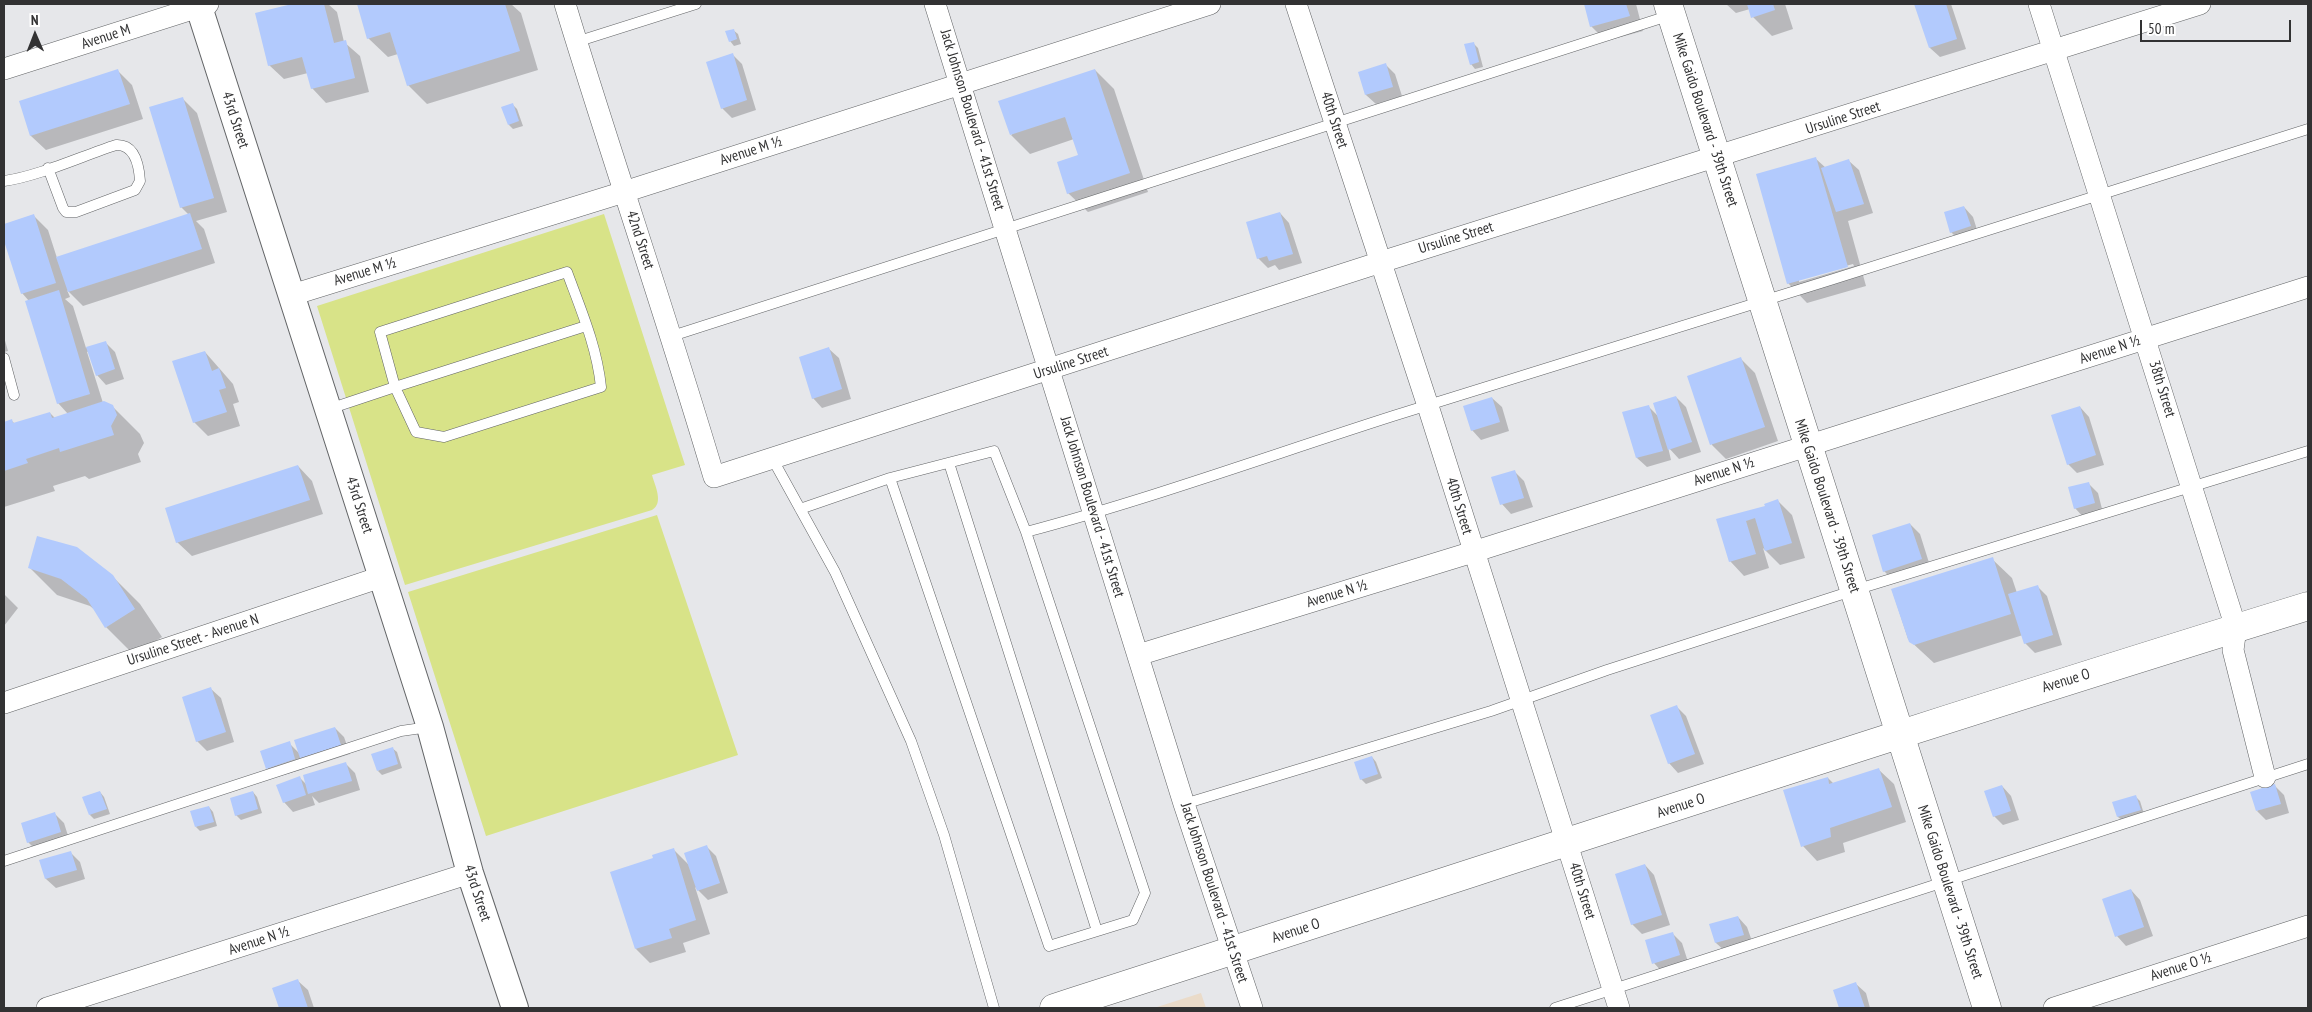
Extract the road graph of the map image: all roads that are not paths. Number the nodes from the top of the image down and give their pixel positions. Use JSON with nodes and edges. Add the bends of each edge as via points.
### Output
{"nodes":[{"id":1,"x":564,"y":4,"type":"edge"},
{"id":2,"x":696,"y":4,"type":"edge"},
{"id":3,"x":936,"y":4,"type":"edge"},
{"id":4,"x":1210,"y":4,"type":"edge"},
{"id":5,"x":1296,"y":4,"type":"edge"},
{"id":6,"x":2039,"y":4,"type":"edge"},
{"id":7,"x":2200,"y":4,"type":"edge"},
{"id":8,"x":202,"y":5,"type":"edge"},
{"id":9,"x":1669,"y":10,"type":"edge"},
{"id":10,"x":576,"y":42,"type":"junction"},
{"id":11,"x":2054,"y":50,"type":"junction"},
{"id":12,"x":4,"y":69,"type":"edge"},
{"id":13,"x":961,"y":84,"type":"junction"},
{"id":14,"x":1334,"y":123,"type":"junction"},
{"id":15,"x":2308,"y":129,"type":"edge"},
{"id":16,"x":1717,"y":158,"type":"junction"},
{"id":17,"x":48,"y":168,"type":"junction"},
{"id":18,"x":4,"y":181,"type":"edge"},
{"id":19,"x":624,"y":192,"type":"junction"},
{"id":20,"x":2100,"y":196,"type":"junction"},
{"id":21,"x":1005,"y":229,"type":"junction"},
{"id":22,"x":1381,"y":262,"type":"junction"},
{"id":23,"x":2308,"y":287,"type":"edge"},
{"id":24,"x":292,"y":295,"type":"junction"},
{"id":25,"x":1762,"y":301,"type":"junction"},
{"id":26,"x":586,"y":326,"type":"junction"},
{"id":27,"x":672,"y":336,"type":"junction"},
{"id":28,"x":2146,"y":338,"type":"junction"},
{"id":29,"x":4,"y":358,"type":"edge"},
{"id":30,"x":1049,"y":370,"type":"junction"},
{"id":31,"x":395,"y":387,"type":"junction"},
{"id":32,"x":14,"y":395,"type":"dead end"},
{"id":33,"x":1428,"y":406,"type":"junction"},
{"id":34,"x":328,"y":410,"type":"junction"},
{"id":35,"x":1806,"y":445,"type":"junction"},
{"id":36,"x":2308,"y":451,"type":"edge"},
{"id":37,"x":772,"y":458,"type":"junction"},
{"id":38,"x":949,"y":463,"type":"junction"},
{"id":39,"x":714,"y":477,"type":"joint"},
{"id":40,"x":890,"y":478,"type":"junction"},
{"id":41,"x":2193,"y":487,"type":"junction"},
{"id":42,"x":800,"y":509,"type":"junction"},
{"id":43,"x":1094,"y":514,"type":"junction"},
{"id":44,"x":1026,"y":532,"type":"junction"},
{"id":45,"x":1473,"y":552,"type":"junction"},
{"id":46,"x":381,"y":577,"type":"junction"},
{"id":47,"x":1855,"y":590,"type":"junction"},
{"id":48,"x":2308,"y":606,"type":"edge"},
{"id":49,"x":2236,"y":628,"type":"junction"},
{"id":50,"x":1138,"y":656,"type":"junction"},
{"id":51,"x":1521,"y":700,"type":"junction"},
{"id":52,"x":4,"y":703,"type":"edge"},
{"id":53,"x":430,"y":727,"type":"junction"},
{"id":54,"x":1900,"y":734,"type":"junction"},
{"id":55,"x":2308,"y":764,"type":"edge"},
{"id":56,"x":2265,"y":777,"type":"junction"},
{"id":57,"x":1184,"y":804,"type":"junction"},
{"id":58,"x":1567,"y":844,"type":"junction"},
{"id":59,"x":4,"y":861,"type":"edge"},
{"id":60,"x":470,"y":873,"type":"junction"},
{"id":61,"x":1947,"y":880,"type":"junction"},
{"id":62,"x":2308,"y":926,"type":"edge"},
{"id":63,"x":1097,"y":931,"type":"junction"},
{"id":64,"x":1233,"y":951,"type":"junction"},
{"id":65,"x":1616,"y":999,"type":"edge"},
{"id":66,"x":47,"y":1008,"type":"edge"},
{"id":67,"x":515,"y":1008,"type":"edge"},
{"id":68,"x":994,"y":1008,"type":"edge"},
{"id":69,"x":1054,"y":1008,"type":"edge"},
{"id":70,"x":1252,"y":1008,"type":"edge"},
{"id":71,"x":1555,"y":1008,"type":"edge"},
{"id":72,"x":1987,"y":1008,"type":"edge"},
{"id":73,"x":2054,"y":1008,"type":"edge"}],
"edges":[{"from":1,"to":10,"type":"street","name":"42nd Street"},
{"from":2,"to":10,"type":"lane"},
{"from":3,"to":13,"type":"street","name":"Jack Johnson Boulevard - 41st Street"},
{"from":4,"to":13,"type":"street","name":"Avenue M ½"},
{"from":5,"to":14,"type":"street","name":"40th Street"},
{"from":6,"to":11,"type":"street","name":"38th Street"},
{"from":7,"to":11,"type":"street","name":"Ursuline Street"},
{"from":8,"to":12,"type":"street","name":"Avenue M"},
{"from":8,"to":24,"type":"street","name":"43rd Street"},
{"from":9,"to":14,"type":"lane"},
{"from":9,"to":16,"type":"main road","name":"Mike Gaido Boulevard - 39th Street"},
{"from":10,"to":19,"type":"street","name":"42nd Street"},
{"from":11,"to":16,"type":"street","name":"Ursuline Street"},
{"from":11,"to":20,"type":"street","name":"38th Street"},
{"from":13,"to":19,"type":"street","name":"Avenue M ½"},
{"from":13,"to":21,"type":"street","name":"Jack Johnson Boulevard - 41st Street"},
{"from":14,"to":21,"type":"lane"},
{"from":14,"to":22,"type":"street","name":"40th Street"},
{"from":15,"to":20,"type":"lane"},
{"from":16,"to":22,"type":"street","name":"Ursuline Street"},
{"from":16,"to":25,"type":"main road","name":"Mike Gaido Boulevard - 39th Street"},
{"from":17,"to":17,"type":"lane","via":[[123,144],[135,157],[140,181],[135,190],[76,212],[66,212]]},
{"from":17,"to":18,"type":"lane"},
{"from":19,"to":24,"type":"street","name":"Avenue M ½"},
{"from":19,"to":27,"type":"street","name":"42nd Street"},
{"from":20,"to":25,"type":"lane"},
{"from":20,"to":28,"type":"street","name":"38th Street"},
{"from":21,"to":27,"type":"lane"},
{"from":21,"to":30,"type":"street","name":"Jack Johnson Boulevard - 41st Street"},
{"from":22,"to":30,"type":"street","name":"Ursuline Street"},
{"from":22,"to":33,"type":"street","name":"40th Street"},
{"from":23,"to":28,"type":"street","name":"Avenue N ½"},
{"from":24,"to":34,"type":"street","name":"43rd Street"},
{"from":25,"to":33,"type":"lane"},
{"from":25,"to":35,"type":"main road","name":"Mike Gaido Boulevard - 39th Street"},
{"from":26,"to":31,"type":"lane"},
{"from":26,"to":31,"type":"lane","via":[[599,362],[601,387],[444,437],[416,432]]},
{"from":26,"to":31,"type":"lane","via":[[567,272],[380,332]]},
{"from":27,"to":39,"type":"street","name":"42nd Street"},
{"from":28,"to":35,"type":"street","name":"Avenue N ½"},
{"from":28,"to":41,"type":"street","name":"38th Street"},
{"from":29,"to":32,"type":"lane"},
{"from":30,"to":37,"type":"street","name":"Ursuline Street"},
{"from":30,"to":43,"type":"street","name":"Jack Johnson Boulevard - 41st Street"},
{"from":31,"to":34,"type":"lane"},
{"from":33,"to":43,"type":"lane"},
{"from":33,"to":45,"type":"street","name":"40th Street"},
{"from":34,"to":46,"type":"street","name":"43rd Street"},
{"from":35,"to":45,"type":"street","name":"Avenue N ½"},
{"from":35,"to":47,"type":"main road","name":"Mike Gaido Boulevard - 39th Street"},
{"from":36,"to":41,"type":"lane"},
{"from":37,"to":39,"type":"street","name":"Ursuline Street"},
{"from":37,"to":42,"type":"lane"},
{"from":38,"to":40,"type":"lane"},
{"from":38,"to":44,"type":"lane","via":[[994,451]]},
{"from":38,"to":63,"type":"lane"},
{"from":40,"to":42,"type":"lane"},
{"from":40,"to":63,"type":"lane","via":[[1048,946]]},
{"from":41,"to":47,"type":"lane"},
{"from":41,"to":49,"type":"street","name":"38th Street"},
{"from":42,"to":68,"type":"lane","via":[[835,572],[911,741],[944,834]]},
{"from":43,"to":44,"type":"lane"},
{"from":43,"to":50,"type":"street","name":"Jack Johnson Boulevard - 41st Street"},
{"from":44,"to":63,"type":"lane","via":[[1145,893],[1133,920]]},
{"from":45,"to":50,"type":"street","name":"Avenue N ½"},
{"from":45,"to":51,"type":"street","name":"40th Street"},
{"from":46,"to":52,"type":"street","name":"Ursuline Street - Avenue N"},
{"from":46,"to":53,"type":"street","name":"43rd Street"},
{"from":47,"to":51,"type":"lane"},
{"from":47,"to":54,"type":"main road","name":"Mike Gaido Boulevard - 39th Street"},
{"from":48,"to":49,"type":"main road","name":"Avenue O"},
{"from":49,"to":54,"type":"main road","name":"Avenue O"},
{"from":49,"to":56,"type":"street","name":"38th Street","via":[[2233,650]]},
{"from":50,"to":57,"type":"street","name":"Jack Johnson Boulevard - 41st Street"},
{"from":51,"to":57,"type":"lane"},
{"from":51,"to":58,"type":"street","name":"40th Street"},
{"from":53,"to":59,"type":"lane","via":[[401,731]]},
{"from":53,"to":60,"type":"street","name":"43rd Street"},
{"from":54,"to":58,"type":"main road","name":"Avenue O"},
{"from":54,"to":61,"type":"main road","name":"Mike Gaido Boulevard - 39th Street"},
{"from":55,"to":56,"type":"lane"},
{"from":56,"to":61,"type":"lane"},
{"from":57,"to":64,"type":"street","name":"Jack Johnson Boulevard - 41st Street"},
{"from":58,"to":64,"type":"main road","name":"Avenue O"},
{"from":58,"to":65,"type":"street","name":"40th Street"},
{"from":60,"to":66,"type":"street","name":"Avenue N ½"},
{"from":60,"to":67,"type":"street","name":"43rd Street"},
{"from":61,"to":65,"type":"lane"},
{"from":61,"to":72,"type":"main road","name":"Mike Gaido Boulevard - 39th Street"},
{"from":62,"to":73,"type":"street","name":"Avenue O ½"},
{"from":64,"to":69,"type":"main road","name":"Avenue O"},
{"from":64,"to":70,"type":"street","name":"Jack Johnson Boulevard - 41st Street"},
{"from":65,"to":71,"type":"lane"}]}
